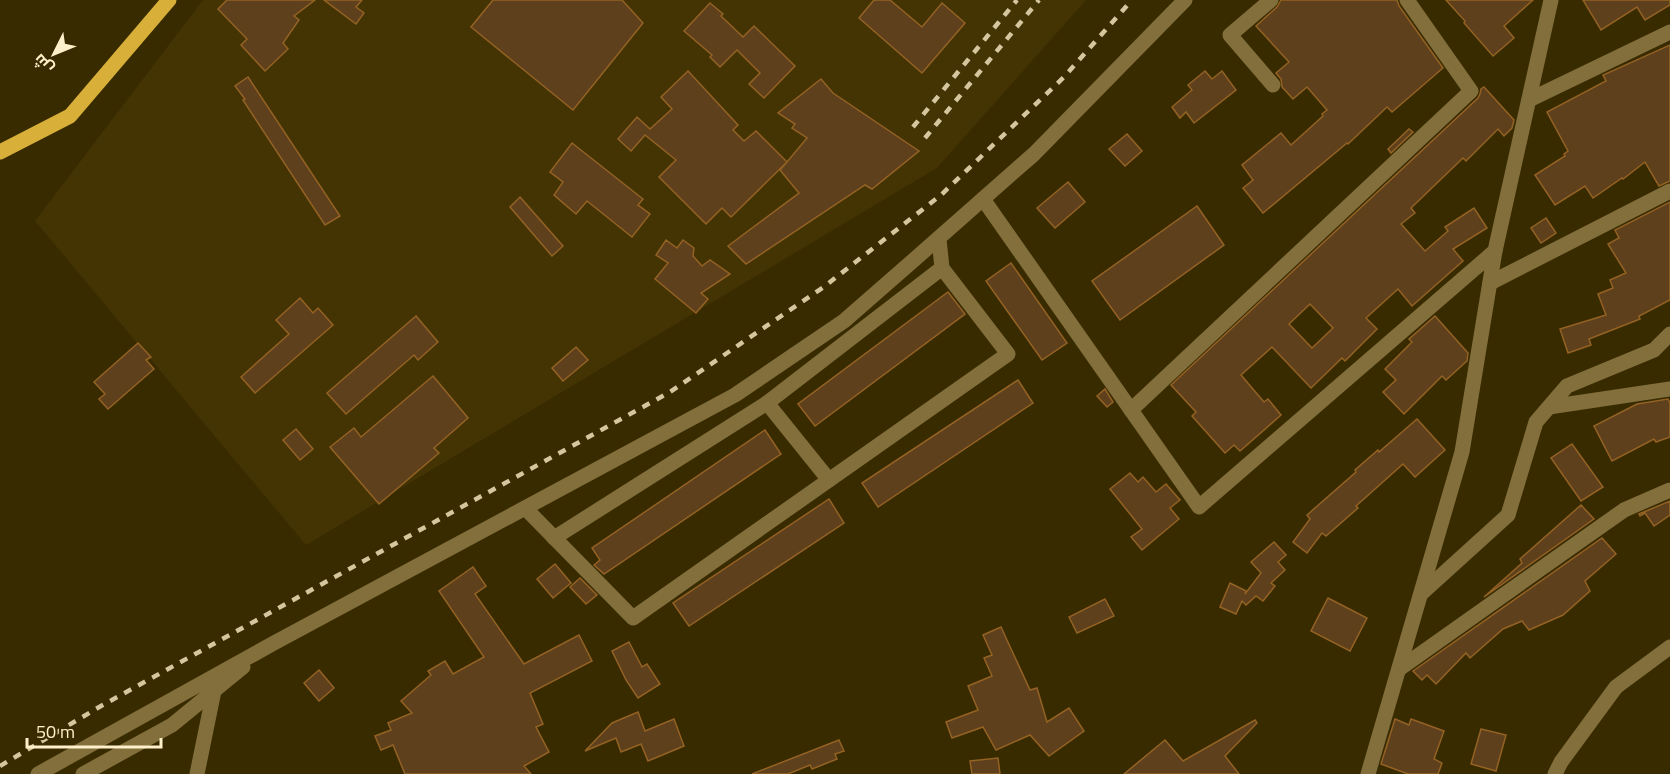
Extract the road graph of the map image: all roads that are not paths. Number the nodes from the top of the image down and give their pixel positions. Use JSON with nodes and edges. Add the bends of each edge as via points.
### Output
{"nodes":[{"id":1,"x":169,"y":0,"type":"edge"},
{"id":2,"x":1185,"y":0,"type":"edge"},
{"id":3,"x":1271,"y":0,"type":"edge"},
{"id":4,"x":1407,"y":0,"type":"edge"},
{"id":5,"x":1553,"y":2,"type":"edge"},
{"id":6,"x":1670,"y":32,"type":"edge"},
{"id":7,"x":1273,"y":85,"type":"dead end"},
{"id":8,"x":1528,"y":100,"type":"junction"},
{"id":9,"x":0,"y":152,"type":"edge"},
{"id":10,"x":1670,"y":192,"type":"edge"},
{"id":11,"x":983,"y":200,"type":"junction"},
{"id":12,"x":939,"y":239,"type":"junction"},
{"id":13,"x":1496,"y":251,"type":"junction"},
{"id":14,"x":942,"y":268,"type":"junction"},
{"id":15,"x":1490,"y":283,"type":"junction"},
{"id":16,"x":1670,"y":334,"type":"edge"},
{"id":17,"x":1662,"y":349,"type":"edge"},
{"id":18,"x":1670,"y":389,"type":"edge"},
{"id":19,"x":767,"y":403,"type":"junction"},
{"id":20,"x":1549,"y":407,"type":"junction"},
{"id":21,"x":1131,"y":410,"type":"junction"},
{"id":22,"x":829,"y":480,"type":"junction"},
{"id":23,"x":1670,"y":490,"type":"edge"},
{"id":24,"x":525,"y":508,"type":"junction"},
{"id":25,"x":554,"y":538,"type":"junction"},
{"id":26,"x":1421,"y":594,"type":"junction"},
{"id":27,"x":274,"y":642,"type":"junction"},
{"id":28,"x":1670,"y":647,"type":"edge"},
{"id":29,"x":1399,"y":669,"type":"junction"},
{"id":30,"x":214,"y":691,"type":"junction"},
{"id":31,"x":38,"y":774,"type":"edge"},
{"id":32,"x":83,"y":774,"type":"edge"},
{"id":33,"x":197,"y":774,"type":"edge"},
{"id":34,"x":1368,"y":774,"type":"edge"},
{"id":35,"x":1555,"y":774,"type":"edge"}],
"edges":[{"from":1,"to":9,"type":"main road","via":[[70,116]]},
{"from":2,"to":11,"type":"street","via":[[1034,154]]},
{"from":3,"to":7,"type":"street","via":[[1230,35]]},
{"from":4,"to":21,"type":"street","via":[[1472,91]]},
{"from":5,"to":8,"type":"street"},
{"from":6,"to":8,"type":"street"},
{"from":8,"to":13,"type":"street"},
{"from":10,"to":15,"type":"street"},
{"from":11,"to":12,"type":"street"},
{"from":11,"to":21,"type":"street"},
{"from":12,"to":14,"type":"street"},
{"from":12,"to":24,"type":"street","via":[[844,321],[735,395]]},
{"from":13,"to":15,"type":"street"},
{"from":13,"to":21,"type":"street","via":[[1199,507]]},
{"from":14,"to":19,"type":"street"},
{"from":14,"to":22,"type":"street","via":[[1008,354]]},
{"from":15,"to":26,"type":"street","via":[[1462,452]]},
{"from":16,"to":17,"type":"street"},
{"from":17,"to":20,"type":"street","via":[[1567,386]]},
{"from":18,"to":20,"type":"street"},
{"from":19,"to":22,"type":"street"},
{"from":19,"to":25,"type":"street"},
{"from":20,"to":26,"type":"street","via":[[1536,422],[1508,515]]},
{"from":22,"to":25,"type":"street","via":[[633,618]]},
{"from":23,"to":29,"type":"street","via":[[1624,510]]},
{"from":24,"to":25,"type":"street"},
{"from":24,"to":27,"type":"street"},
{"from":26,"to":29,"type":"street"},
{"from":27,"to":30,"type":"street"},
{"from":27,"to":31,"type":"street"},
{"from":28,"to":35,"type":"street","via":[[1616,687]]},
{"from":29,"to":34,"type":"street"},
{"from":30,"to":32,"type":"street","via":[[172,725]]},
{"from":30,"to":33,"type":"street"}]}
